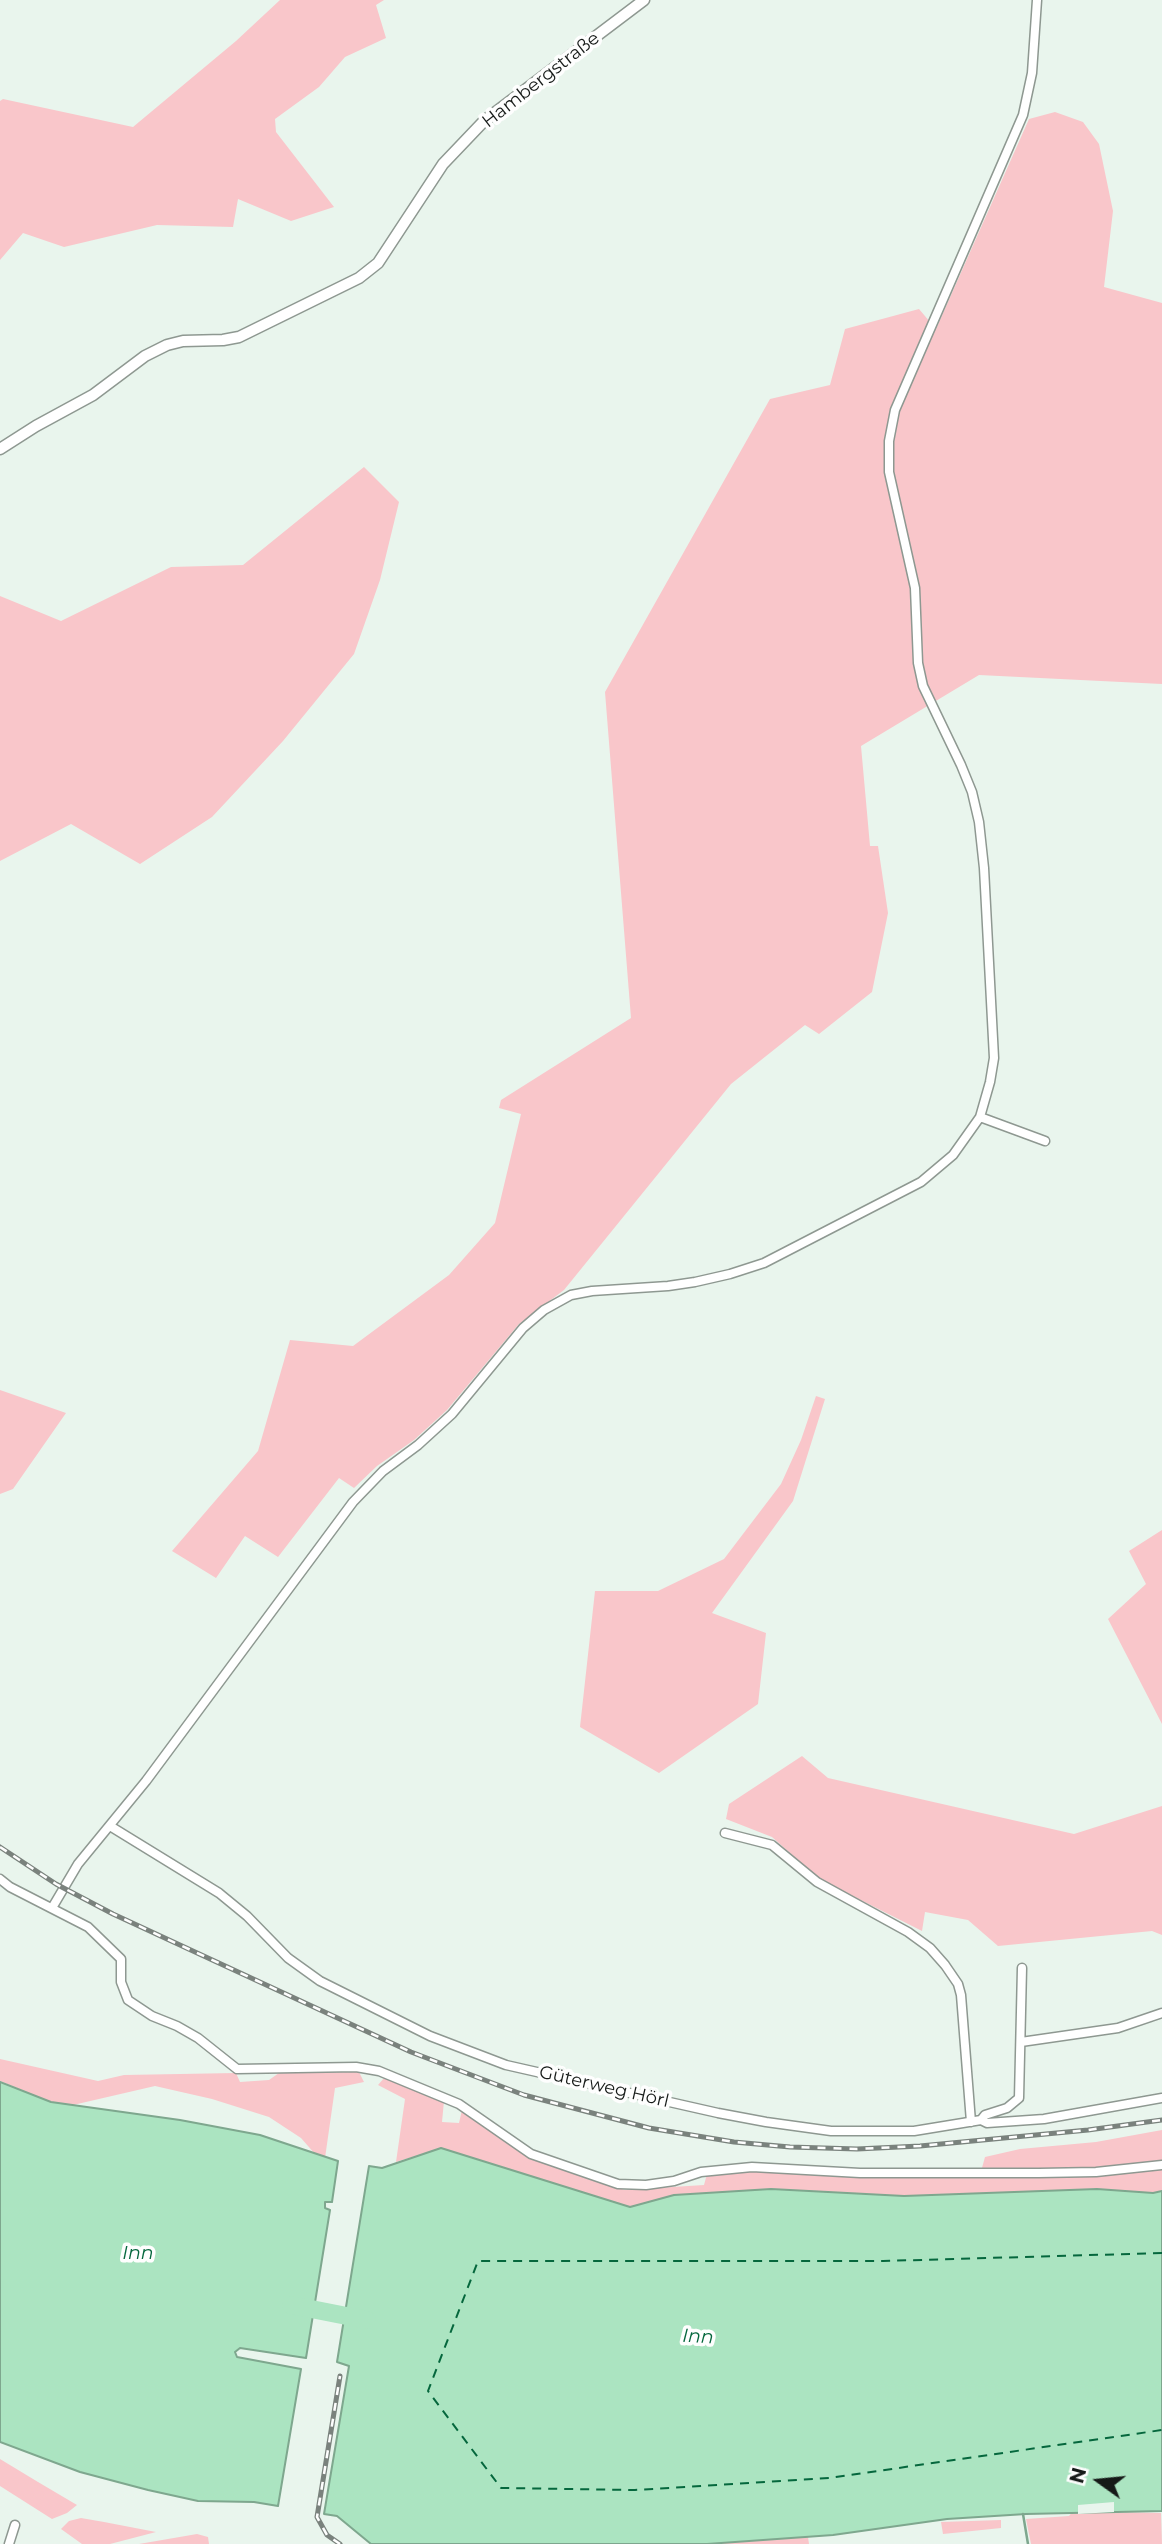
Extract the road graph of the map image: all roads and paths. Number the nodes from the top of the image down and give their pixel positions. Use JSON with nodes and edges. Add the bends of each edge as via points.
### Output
{"nodes":[{"id":1,"x":644,"y":0,"type":"edge"},
{"id":2,"x":1037,"y":0,"type":"edge"},
{"id":3,"x":0,"y":449,"type":"edge"},
{"id":4,"x":980,"y":1117,"type":"junction"},
{"id":5,"x":1045,"y":1141,"type":"dead end"},
{"id":6,"x":110,"y":1826,"type":"junction"},
{"id":7,"x":725,"y":1833,"type":"dead end"},
{"id":8,"x":0,"y":1878,"type":"edge"},
{"id":9,"x":52,"y":1908,"type":"junction"},
{"id":10,"x":1023,"y":1968,"type":"dead end"},
{"id":11,"x":1162,"y":2013,"type":"edge"},
{"id":12,"x":1021,"y":2042,"type":"junction"},
{"id":13,"x":1162,"y":2098,"type":"edge"},
{"id":14,"x":981,"y":2120,"type":"junction"},
{"id":15,"x":971,"y":2122,"type":"junction"},
{"id":16,"x":1162,"y":2165,"type":"edge"},
{"id":17,"x":15,"y":2525,"type":"dead end"},
{"id":18,"x":9,"y":2544,"type":"edge"}],
"edges":[{"from":1,"to":3,"type":"street","name":"Hambergstraße","via":[[478,128],[443,164],[378,263],[359,278],[239,337],[167,345]]},
{"from":2,"to":4,"type":"street","via":[[1032,73],[1023,115],[895,410],[889,441],[889,472],[915,588],[923,686],[972,792],[980,833],[994,1058]]},
{"from":4,"to":5,"type":"street"},
{"from":4,"to":6,"type":"street","via":[[953,1155],[921,1182],[764,1263],[695,1282],[571,1295],[544,1310],[523,1328],[452,1414],[353,1502]]},
{"from":6,"to":9,"type":"street","via":[[78,1864]]},
{"from":6,"to":15,"type":"street","name":"Güterweg Hörl","via":[[219,1894],[320,1981],[477,2055],[624,2093],[792,2126],[914,2131]]},
{"from":7,"to":15,"type":"street","via":[[772,1845],[817,1882],[908,1932],[945,1965],[961,1995]]},
{"from":8,"to":9,"type":"street"},
{"from":9,"to":16,"type":"street","via":[[88,1927],[117,1952],[128,2000],[198,2038],[237,2069],[356,2067],[379,2071],[459,2104],[531,2154],[618,2184],[646,2185],[701,2172],[752,2167],[860,2173],[1039,2173]]},
{"from":10,"to":12,"type":"street"},
{"from":11,"to":12,"type":"street","via":[[1118,2028]]},
{"from":12,"to":14,"type":"street","via":[[1019,2098]]},
{"from":13,"to":14,"type":"street","name":"Güterweg Hörl","via":[[1044,2119]]},
{"from":14,"to":15,"type":"street","name":"Güterweg Hörl"},
{"from":17,"to":18,"type":"street"}]}
